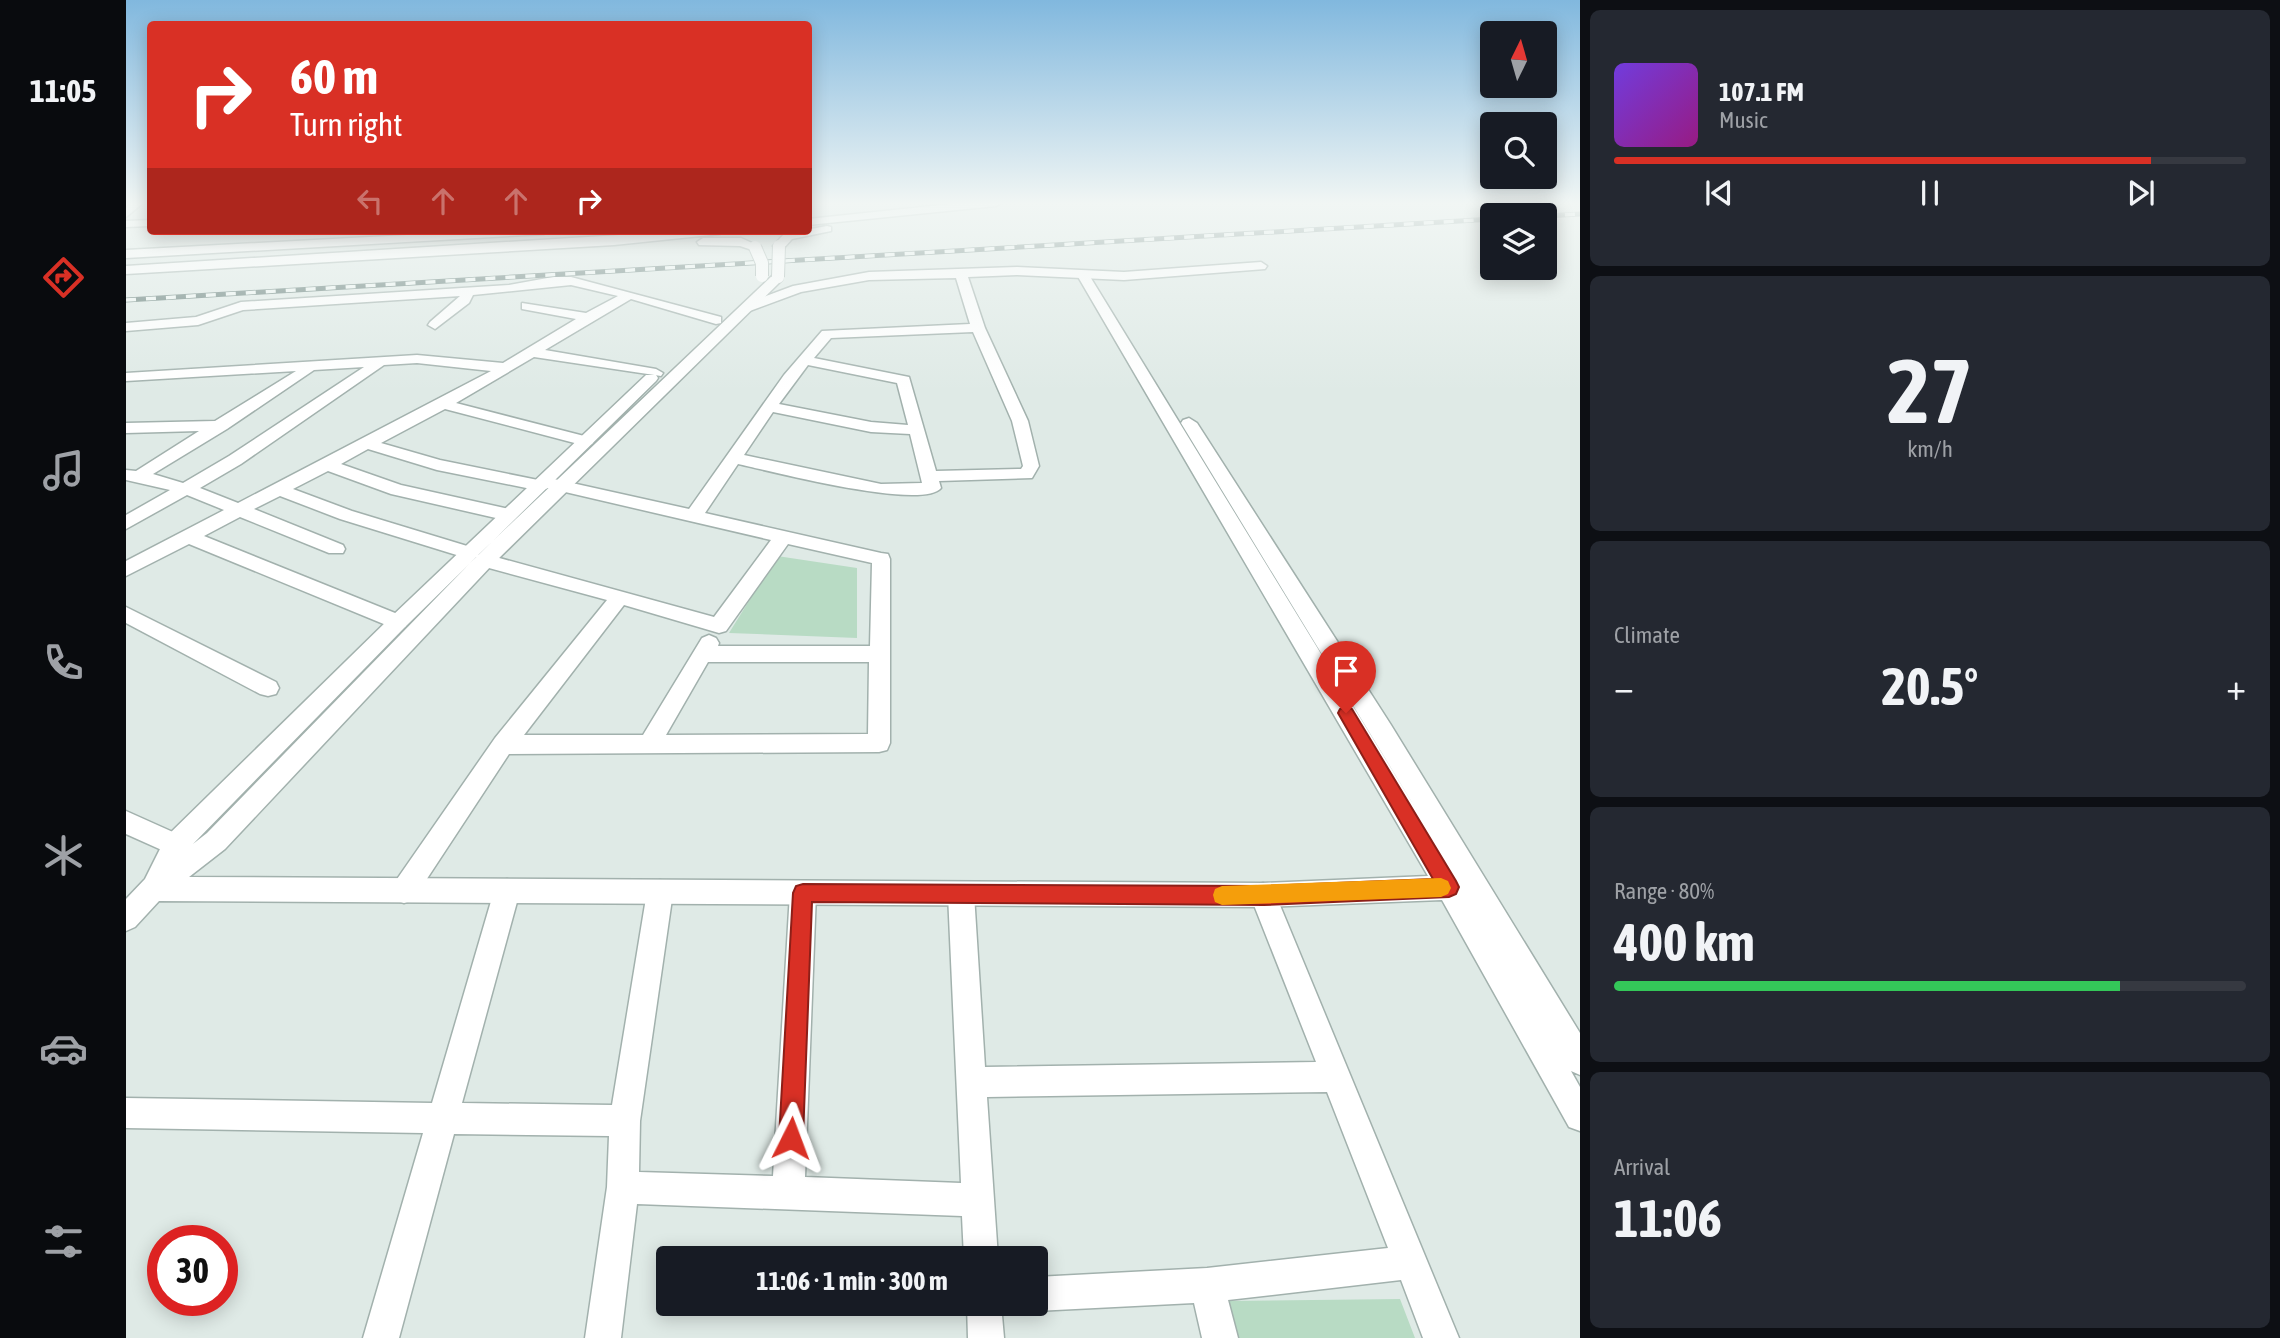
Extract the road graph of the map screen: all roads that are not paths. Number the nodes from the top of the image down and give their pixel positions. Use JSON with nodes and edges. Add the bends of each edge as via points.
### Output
{"nodes":[{"id":1,"x":205,"y":265,"type":"edge"},
{"id":2,"x":763,"y":265,"type":"edge"},
{"id":3,"x":773,"y":265,"type":"edge"},
{"id":4,"x":1261,"y":266,"type":"dead end"},
{"id":5,"x":126,"y":270,"type":"edge"},
{"id":6,"x":961,"y":274,"type":"junction"},
{"id":7,"x":1089,"y":275,"type":"junction"},
{"id":8,"x":769,"y":276,"type":"junction"},
{"id":9,"x":468,"y":292,"type":"junction"},
{"id":10,"x":630,"y":295,"type":"junction"},
{"id":11,"x":527,"y":306,"type":"dead end"},
{"id":12,"x":747,"y":308,"type":"junction"},
{"id":13,"x":588,"y":317,"type":"junction"},
{"id":14,"x":716,"y":320,"type":"junction"},
{"id":15,"x":435,"y":325,"type":"dead end"},
{"id":16,"x":126,"y":327,"type":"edge"},
{"id":17,"x":978,"y":328,"type":"junction"},
{"id":18,"x":533,"y":352,"type":"junction"},
{"id":19,"x":805,"y":360,"type":"junction"},
{"id":20,"x":380,"y":362,"type":"junction"},
{"id":21,"x":310,"y":366,"type":"junction"},
{"id":22,"x":506,"y":368,"type":"junction"},
{"id":23,"x":656,"y":373,"type":"junction"},
{"id":24,"x":126,"y":377,"type":"edge"},
{"id":25,"x":443,"y":404,"type":"junction"},
{"id":26,"x":769,"y":407,"type":"junction"},
{"id":27,"x":221,"y":426,"type":"junction"},
{"id":28,"x":126,"y":428,"type":"edge"},
{"id":29,"x":917,"y":430,"type":"junction"},
{"id":30,"x":586,"y":441,"type":"junction"},
{"id":31,"x":368,"y":444,"type":"junction"},
{"id":32,"x":734,"y":458,"type":"junction"},
{"id":33,"x":328,"y":465,"type":"junction"},
{"id":34,"x":133,"y":476,"type":"edge"},
{"id":35,"x":929,"y":476,"type":"junction"},
{"id":36,"x":550,"y":485,"type":"junction"},
{"id":37,"x":187,"y":489,"type":"junction"},
{"id":38,"x":280,"y":490,"type":"junction"},
{"id":39,"x":239,"y":510,"type":"junction"},
{"id":40,"x":509,"y":515,"type":"junction"},
{"id":41,"x":693,"y":517,"type":"junction"},
{"id":42,"x":126,"y":523,"type":"edge"},
{"id":43,"x":189,"y":537,"type":"junction"},
{"id":44,"x":783,"y":537,"type":"junction"},
{"id":45,"x":336,"y":549,"type":"dead end"},
{"id":46,"x":478,"y":556,"type":"junction"},
{"id":47,"x":126,"y":569,"type":"edge"},
{"id":48,"x":620,"y":597,"type":"junction"},
{"id":49,"x":126,"y":614,"type":"edge"},
{"id":50,"x":398,"y":622,"type":"junction"},
{"id":51,"x":719,"y":626,"type":"junction"},
{"id":52,"x":703,"y":654,"type":"junction"},
{"id":53,"x":880,"y":654,"type":"junction"},
{"id":54,"x":268,"y":688,"type":"dead end"},
{"id":55,"x":649,"y":744,"type":"junction"},
{"id":56,"x":503,"y":746,"type":"junction"},
{"id":57,"x":126,"y":822,"type":"edge"},
{"id":58,"x":175,"y":845,"type":"junction"},
{"id":59,"x":1449,"y":887,"type":"junction"},
{"id":60,"x":153,"y":889,"type":"junction"},
{"id":61,"x":404,"y":891,"type":"junction"},
{"id":62,"x":507,"y":891,"type":"junction"},
{"id":63,"x":660,"y":892,"type":"junction"},
{"id":64,"x":803,"y":893,"type":"junction"},
{"id":65,"x":961,"y":894,"type":"junction"},
{"id":66,"x":1264,"y":895,"type":"junction"},
{"id":67,"x":126,"y":918,"type":"edge"},
{"id":68,"x":1580,"y":1059,"type":"edge"},
{"id":69,"x":1335,"y":1077,"type":"junction"},
{"id":70,"x":971,"y":1082,"type":"junction"},
{"id":71,"x":126,"y":1113,"type":"edge"},
{"id":72,"x":1580,"y":1116,"type":"edge"},
{"id":73,"x":443,"y":1119,"type":"junction"},
{"id":74,"x":625,"y":1121,"type":"junction"},
{"id":75,"x":623,"y":1187,"type":"junction"},
{"id":76,"x":788,"y":1192,"type":"junction"},
{"id":77,"x":978,"y":1200,"type":"junction"},
{"id":78,"x":980,"y":1246,"type":"edge"},
{"id":79,"x":1410,"y":1262,"type":"junction"},
{"id":80,"x":1207,"y":1285,"type":"junction"},
{"id":81,"x":1048,"y":1293,"type":"edge"},
{"id":82,"x":985,"y":1316,"type":"edge"},
{"id":83,"x":381,"y":1338,"type":"edge"},
{"id":84,"x":603,"y":1338,"type":"edge"},
{"id":85,"x":986,"y":1338,"type":"edge"},
{"id":86,"x":1220,"y":1338,"type":"edge"},
{"id":87,"x":1441,"y":1338,"type":"edge"}],
"edges":[{"from":1,"to":5,"type":"street"},
{"from":2,"to":8,"type":"street","bridge":true},
{"from":3,"to":8,"type":"street","bridge":true},
{"from":4,"to":7,"type":"street"},
{"from":6,"to":7,"type":"street"},
{"from":6,"to":12,"type":"street","via":[[869,276],[798,289]]},
{"from":6,"to":17,"type":"street"},
{"from":7,"to":59,"type":"street"},
{"from":7,"to":68,"type":"street","via":[[1383,732]]},
{"from":8,"to":12,"type":"street"},
{"from":8,"to":14,"type":"street"},
{"from":9,"to":10,"type":"street","via":[[571,281]]},
{"from":9,"to":15,"type":"street"},
{"from":9,"to":16,"type":"street","via":[[241,306],[198,321]]},
{"from":10,"to":13,"type":"street"},
{"from":10,"to":14,"type":"street"},
{"from":11,"to":13,"type":"street"},
{"from":12,"to":36,"type":"street"},
{"from":13,"to":18,"type":"street"},
{"from":14,"to":23,"type":"street"},
{"from":17,"to":19,"type":"street","via":[[828,334]]},
{"from":17,"to":35,"type":"street","via":[[1020,421],[1031,466],[1026,474]]},
{"from":18,"to":22,"type":"street"},
{"from":18,"to":23,"type":"street"},
{"from":19,"to":26,"type":"street"},
{"from":19,"to":29,"type":"street","via":[[904,380]]},
{"from":20,"to":21,"type":"street"},
{"from":20,"to":22,"type":"street","via":[[432,359]]},
{"from":20,"to":37,"type":"street"},
{"from":21,"to":24,"type":"street"},
{"from":21,"to":27,"type":"street"},
{"from":22,"to":25,"type":"street"},
{"from":23,"to":30,"type":"street"},
{"from":25,"to":30,"type":"street"},
{"from":25,"to":31,"type":"street"},
{"from":26,"to":29,"type":"street","via":[[870,427]]},
{"from":26,"to":32,"type":"street"},
{"from":27,"to":28,"type":"street"},
{"from":27,"to":34,"type":"street"},
{"from":29,"to":35,"type":"street"},
{"from":30,"to":36,"type":"street"},
{"from":31,"to":33,"type":"street"},
{"from":31,"to":36,"type":"street","via":[[437,465]]},
{"from":32,"to":35,"type":"street","via":[[881,489],[932,488]]},
{"from":32,"to":41,"type":"street"},
{"from":33,"to":38,"type":"street"},
{"from":33,"to":40,"type":"street","via":[[397,490]]},
{"from":34,"to":37,"type":"street"},
{"from":36,"to":40,"type":"street"},
{"from":36,"to":41,"type":"street"},
{"from":36,"to":46,"type":"street"},
{"from":37,"to":39,"type":"street"},
{"from":37,"to":42,"type":"street"},
{"from":38,"to":39,"type":"street"},
{"from":38,"to":46,"type":"street"},
{"from":39,"to":43,"type":"street"},
{"from":39,"to":45,"type":"street"},
{"from":40,"to":46,"type":"street"},
{"from":41,"to":44,"type":"street"},
{"from":43,"to":47,"type":"street"},
{"from":43,"to":50,"type":"street"},
{"from":44,"to":51,"type":"street"},
{"from":44,"to":53,"type":"street","via":[[881,559]]},
{"from":46,"to":48,"type":"street"},
{"from":46,"to":50,"type":"street"},
{"from":46,"to":60,"type":"street","via":[[216,841]]},
{"from":48,"to":51,"type":"street"},
{"from":48,"to":56,"type":"street"},
{"from":49,"to":54,"type":"street"},
{"from":50,"to":58,"type":"street"},
{"from":51,"to":52,"type":"street"},
{"from":52,"to":53,"type":"street"},
{"from":52,"to":55,"type":"street"},
{"from":53,"to":55,"type":"street","via":[[879,743]]},
{"from":55,"to":56,"type":"street"},
{"from":56,"to":61,"type":"street"},
{"from":57,"to":58,"type":"street"},
{"from":58,"to":60,"type":"street"},
{"from":59,"to":66,"type":"street"},
{"from":59,"to":72,"type":"street"},
{"from":60,"to":61,"type":"street"},
{"from":60,"to":67,"type":"street"},
{"from":61,"to":62,"type":"street"},
{"from":62,"to":63,"type":"street"},
{"from":62,"to":73,"type":"street"},
{"from":63,"to":64,"type":"street"},
{"from":63,"to":74,"type":"street"},
{"from":64,"to":65,"type":"street"},
{"from":64,"to":76,"type":"street"},
{"from":65,"to":66,"type":"street"},
{"from":65,"to":70,"type":"street"},
{"from":66,"to":69,"type":"street"},
{"from":69,"to":70,"type":"street"},
{"from":69,"to":79,"type":"street"},
{"from":70,"to":77,"type":"street"},
{"from":71,"to":73,"type":"street"},
{"from":73,"to":74,"type":"street"},
{"from":73,"to":83,"type":"street"},
{"from":74,"to":75,"type":"street"},
{"from":75,"to":76,"type":"street"},
{"from":75,"to":84,"type":"street"},
{"from":76,"to":77,"type":"street"},
{"from":77,"to":78,"type":"street"},
{"from":79,"to":80,"type":"street"},
{"from":79,"to":87,"type":"street"},
{"from":80,"to":81,"type":"street"},
{"from":80,"to":86,"type":"street"},
{"from":82,"to":85,"type":"street"}]}
